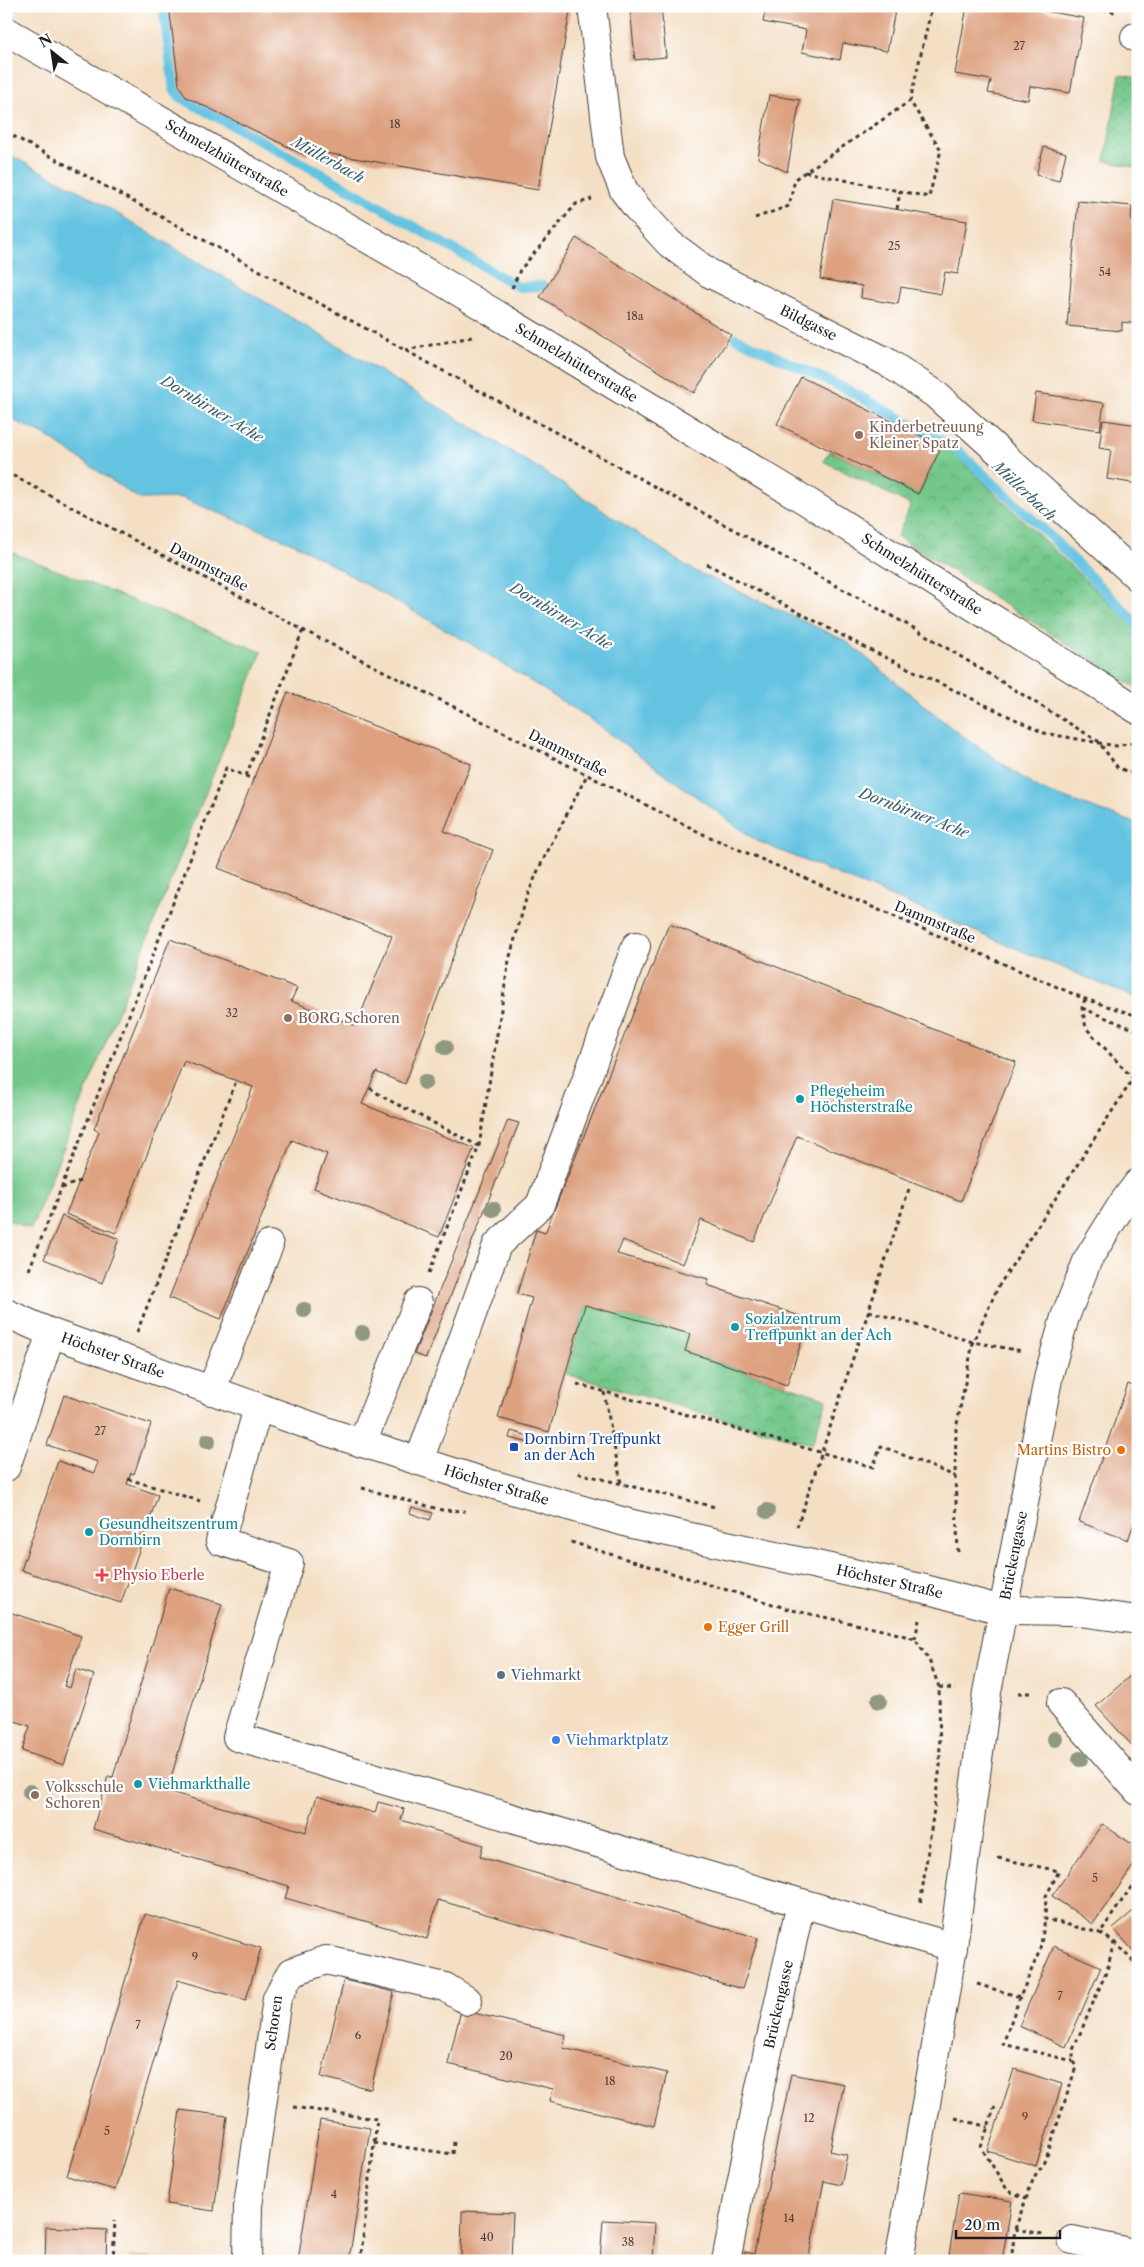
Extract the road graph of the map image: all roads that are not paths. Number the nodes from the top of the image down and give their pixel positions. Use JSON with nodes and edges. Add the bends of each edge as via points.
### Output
{"nodes":[{"id":1,"x":592,"y":6,"type":"edge"},
{"id":2,"x":6,"y":30,"type":"edge"},
{"id":3,"x":1138,"y":577,"type":"edge"},
{"id":4,"x":1138,"y":710,"type":"edge"},
{"id":5,"x":636,"y":946,"type":"dead end"},
{"id":6,"x":1138,"y":1183,"type":"edge"},
{"id":7,"x":269,"y":1245,"type":"dead end"},
{"id":8,"x":418,"y":1302,"type":"road end"},
{"id":9,"x":6,"y":1313,"type":"edge"},
{"id":10,"x":51,"y":1333,"type":"junction"},
{"id":11,"x":212,"y":1391,"type":"junction"},
{"id":12,"x":258,"y":1408,"type":"junction"},
{"id":13,"x":362,"y":1444,"type":"junction"},
{"id":14,"x":418,"y":1461,"type":"junction"},
{"id":15,"x":6,"y":1467,"type":"edge"},
{"id":16,"x":1002,"y":1610,"type":"junction"},
{"id":17,"x":1138,"y":1620,"type":"edge"},
{"id":18,"x":1061,"y":1703,"type":"dead end"},
{"id":19,"x":1138,"y":1792,"type":"edge"},
{"id":20,"x":801,"y":1903,"type":"junction"},
{"id":21,"x":954,"y":1947,"type":"junction"},
{"id":22,"x":468,"y":2001,"type":"dead end"},
{"id":23,"x":1072,"y":2240,"type":"road end"},
{"id":24,"x":1138,"y":2254,"type":"edge"},
{"id":25,"x":247,"y":2261,"type":"edge"},
{"id":26,"x":726,"y":2261,"type":"edge"},
{"id":27,"x":899,"y":2261,"type":"edge"}],
"edges":[{"from":1,"to":3,"type":"street","name":"Bildgasse","via":[[610,157],[624,191],[669,243],[709,273],[887,362],[935,394]]},
{"from":2,"to":4,"type":"street","name":"Schmelzhütterstraße","via":[[436,278],[803,499]]},
{"from":5,"to":14,"type":"street","via":[[540,1205],[497,1244]]},
{"from":6,"to":16,"type":"street","name":"Brückengasse","via":[[1088,1258],[1065,1317],[1049,1374]]},
{"from":7,"to":11,"type":"street"},
{"from":8,"to":13,"type":"street"},
{"from":9,"to":10,"type":"street","name":"Höchster Straße"},
{"from":10,"to":11,"type":"street","name":"Höchster Straße"},
{"from":10,"to":15,"type":"street"},
{"from":11,"to":12,"type":"street","name":"Höchster Straße"},
{"from":12,"to":13,"type":"street","name":"Höchster Straße"},
{"from":12,"to":20,"type":"street","via":[[220,1541],[289,1563],[237,1737]]},
{"from":13,"to":14,"type":"street","name":"Höchster Straße"},
{"from":14,"to":16,"type":"street","name":"Höchster Straße","via":[[632,1524],[925,1589]]},
{"from":16,"to":17,"type":"street","name":"Höchster Straße","via":[[1072,1611]]},
{"from":16,"to":21,"type":"street","name":"Brückengasse","via":[[987,1692]]},
{"from":18,"to":19,"type":"street"},
{"from":20,"to":21,"type":"street"},
{"from":20,"to":26,"type":"street","name":"Brückengasse"},
{"from":21,"to":27,"type":"street","name":"Brückengasse"},
{"from":22,"to":25,"type":"street","name":"Schoren","via":[[445,1987],[326,1960],[291,1972],[277,1998],[248,2206]]},
{"from":23,"to":24,"type":"street"}]}
